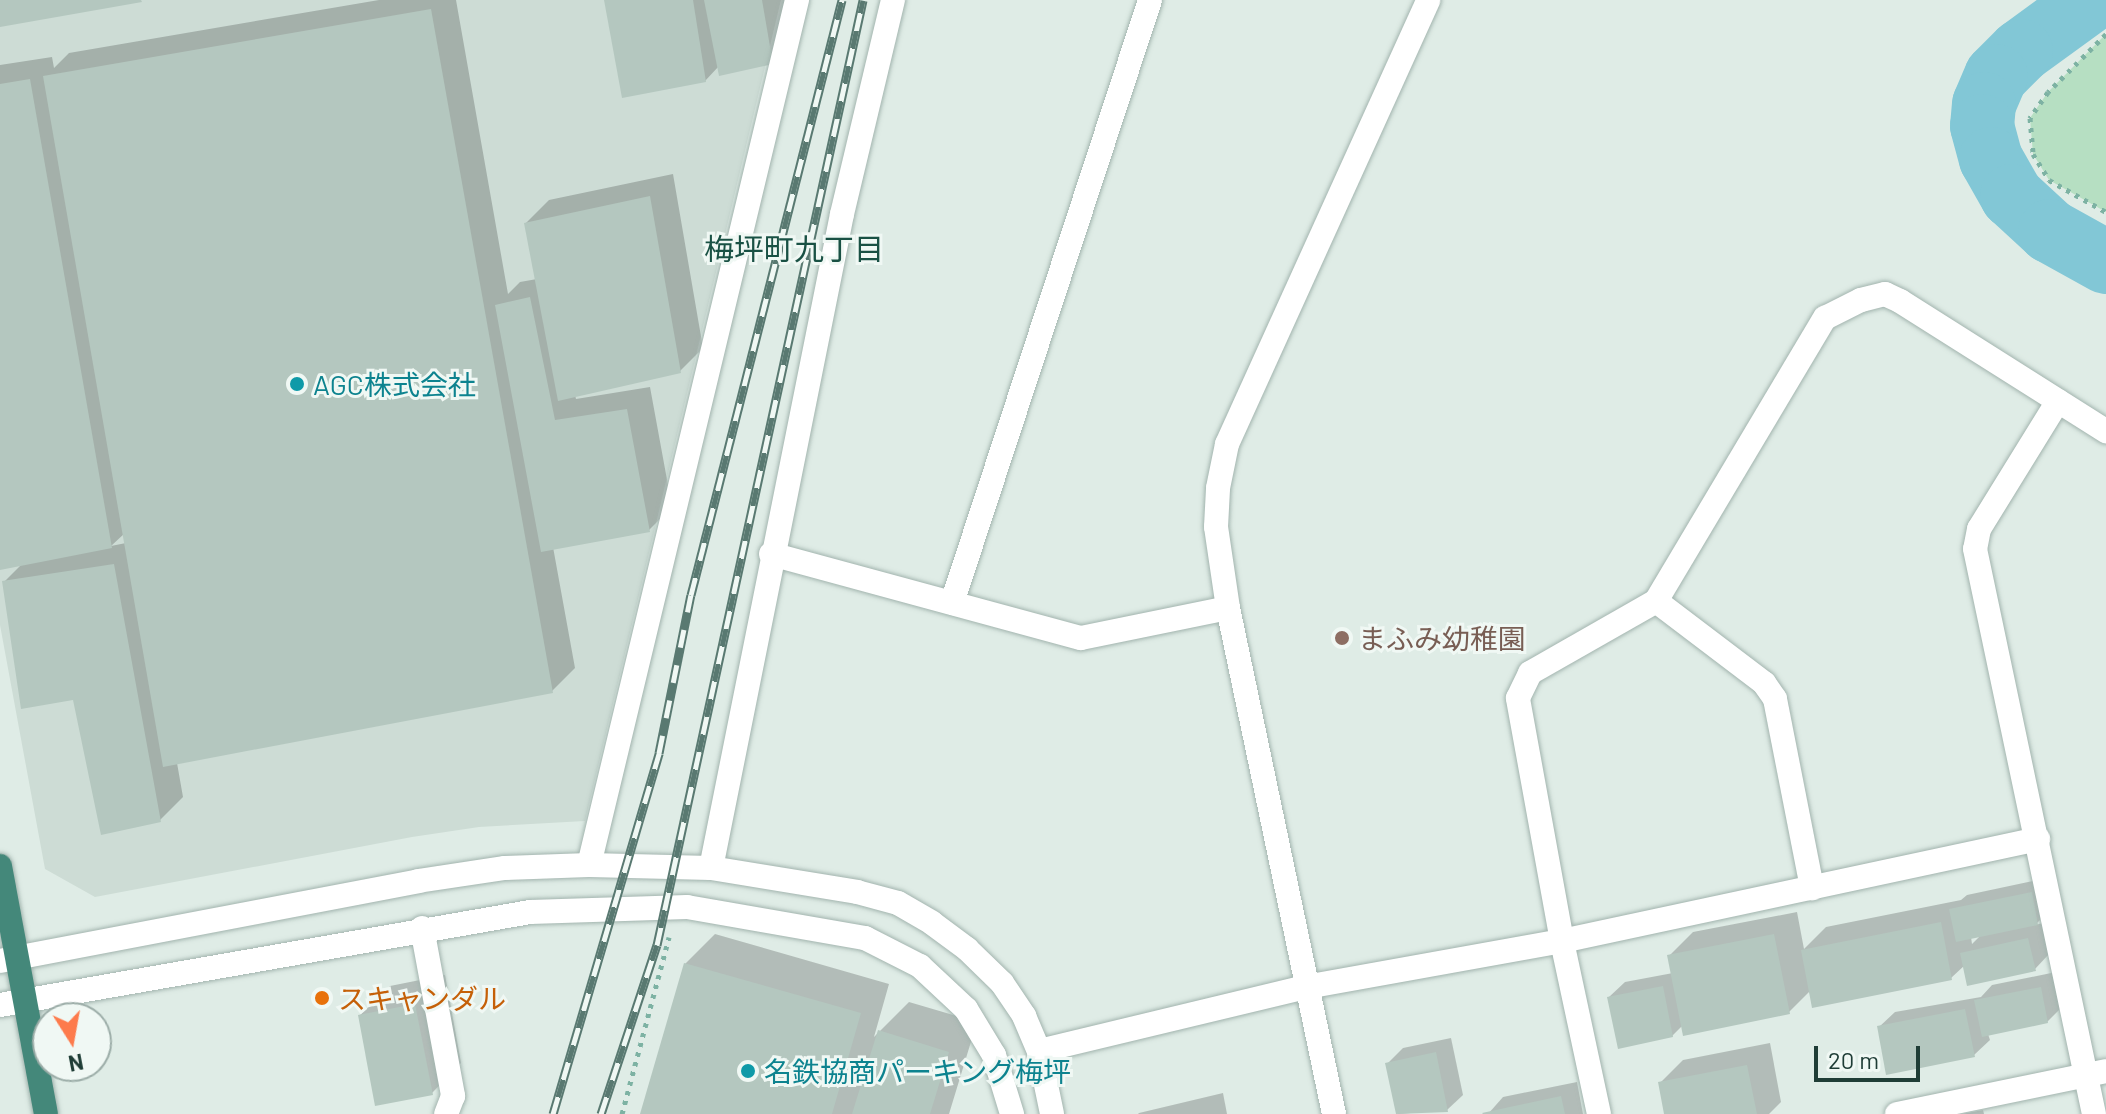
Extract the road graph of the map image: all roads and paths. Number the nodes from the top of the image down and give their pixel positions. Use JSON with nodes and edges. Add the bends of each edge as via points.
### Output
{"nodes":[{"id":1,"x":797,"y":0,"type":"edge"},
{"id":2,"x":893,"y":0,"type":"edge"},
{"id":3,"x":1150,"y":0,"type":"edge"},
{"id":4,"x":1428,"y":0,"type":"edge"},
{"id":5,"x":2106,"y":34,"type":"edge"},
{"id":6,"x":2106,"y":212,"type":"edge"},
{"id":7,"x":2058,"y":401,"type":"junction"},
{"id":8,"x":2106,"y":431,"type":"edge"},
{"id":9,"x":771,"y":554,"type":"junction"},
{"id":10,"x":1656,"y":601,"type":"junction"},
{"id":11,"x":952,"y":603,"type":"junction"},
{"id":12,"x":1228,"y":608,"type":"junction"},
{"id":13,"x":2038,"y":839,"type":"junction"},
{"id":14,"x":589,"y":865,"type":"junction"},
{"id":15,"x":0,"y":866,"type":"edge"},
{"id":16,"x":711,"y":868,"type":"junction"},
{"id":17,"x":1812,"y":888,"type":"junction"},
{"id":18,"x":422,"y":928,"type":"junction"},
{"id":19,"x":670,"y":934,"type":"dead end"},
{"id":20,"x":1562,"y":941,"type":"junction"},
{"id":21,"x":9,"y":959,"type":"edge"},
{"id":22,"x":1306,"y":987,"type":"junction"},
{"id":23,"x":25,"y":1000,"type":"junction"},
{"id":24,"x":0,"y":1005,"type":"edge"},
{"id":25,"x":1039,"y":1051,"type":"junction"},
{"id":26,"x":2096,"y":1073,"type":"edge"},
{"id":27,"x":46,"y":1114,"type":"edge"},
{"id":28,"x":446,"y":1114,"type":"edge"},
{"id":29,"x":622,"y":1114,"type":"edge"},
{"id":30,"x":1012,"y":1114,"type":"edge"},
{"id":31,"x":1052,"y":1114,"type":"edge"},
{"id":32,"x":1334,"y":1114,"type":"edge"},
{"id":33,"x":1599,"y":1114,"type":"edge"},
{"id":34,"x":1897,"y":1114,"type":"edge"},
{"id":35,"x":2094,"y":1114,"type":"edge"}],
"edges":[{"from":1,"to":14,"type":"street"},
{"from":2,"to":9,"type":"street"},
{"from":3,"to":11,"type":"street"},
{"from":4,"to":12,"type":"street","via":[[1227,444],[1216,527]]},
{"from":5,"to":6,"type":"path","via":[[2048,92],[2030,118],[2033,154],[2049,180]]},
{"from":7,"to":8,"type":"street"},
{"from":7,"to":10,"type":"street","via":[[1885,294],[1861,300],[1825,318]]},
{"from":7,"to":13,"type":"street","via":[[1979,529],[1975,549]]},
{"from":9,"to":11,"type":"street"},
{"from":9,"to":16,"type":"street"},
{"from":10,"to":17,"type":"street","via":[[1764,683],[1775,699]]},
{"from":10,"to":20,"type":"street","via":[[1530,673],[1518,698]]},
{"from":11,"to":12,"type":"street","via":[[1081,638]]},
{"from":12,"to":22,"type":"street"},
{"from":13,"to":17,"type":"street"},
{"from":13,"to":26,"type":"street"},
{"from":14,"to":16,"type":"street"},
{"from":14,"to":21,"type":"street","via":[[505,868],[418,881]]},
{"from":15,"to":21,"type":"highway"},
{"from":16,"to":25,"type":"street","via":[[898,903],[967,949],[1002,983]]},
{"from":17,"to":20,"type":"street"},
{"from":18,"to":23,"type":"street"},
{"from":18,"to":28,"type":"street","via":[[453,1096]]},
{"from":18,"to":30,"type":"street","via":[[530,912],[687,907],[865,938],[920,966],[966,1009],[994,1055]]},
{"from":19,"to":29,"type":"path"},
{"from":20,"to":22,"type":"street"},
{"from":20,"to":33,"type":"street"},
{"from":21,"to":23,"type":"highway"},
{"from":22,"to":25,"type":"street"},
{"from":22,"to":32,"type":"street"},
{"from":23,"to":24,"type":"street"},
{"from":23,"to":27,"type":"highway"},
{"from":25,"to":31,"type":"street"},
{"from":26,"to":34,"type":"street"},
{"from":26,"to":35,"type":"street"}]}
